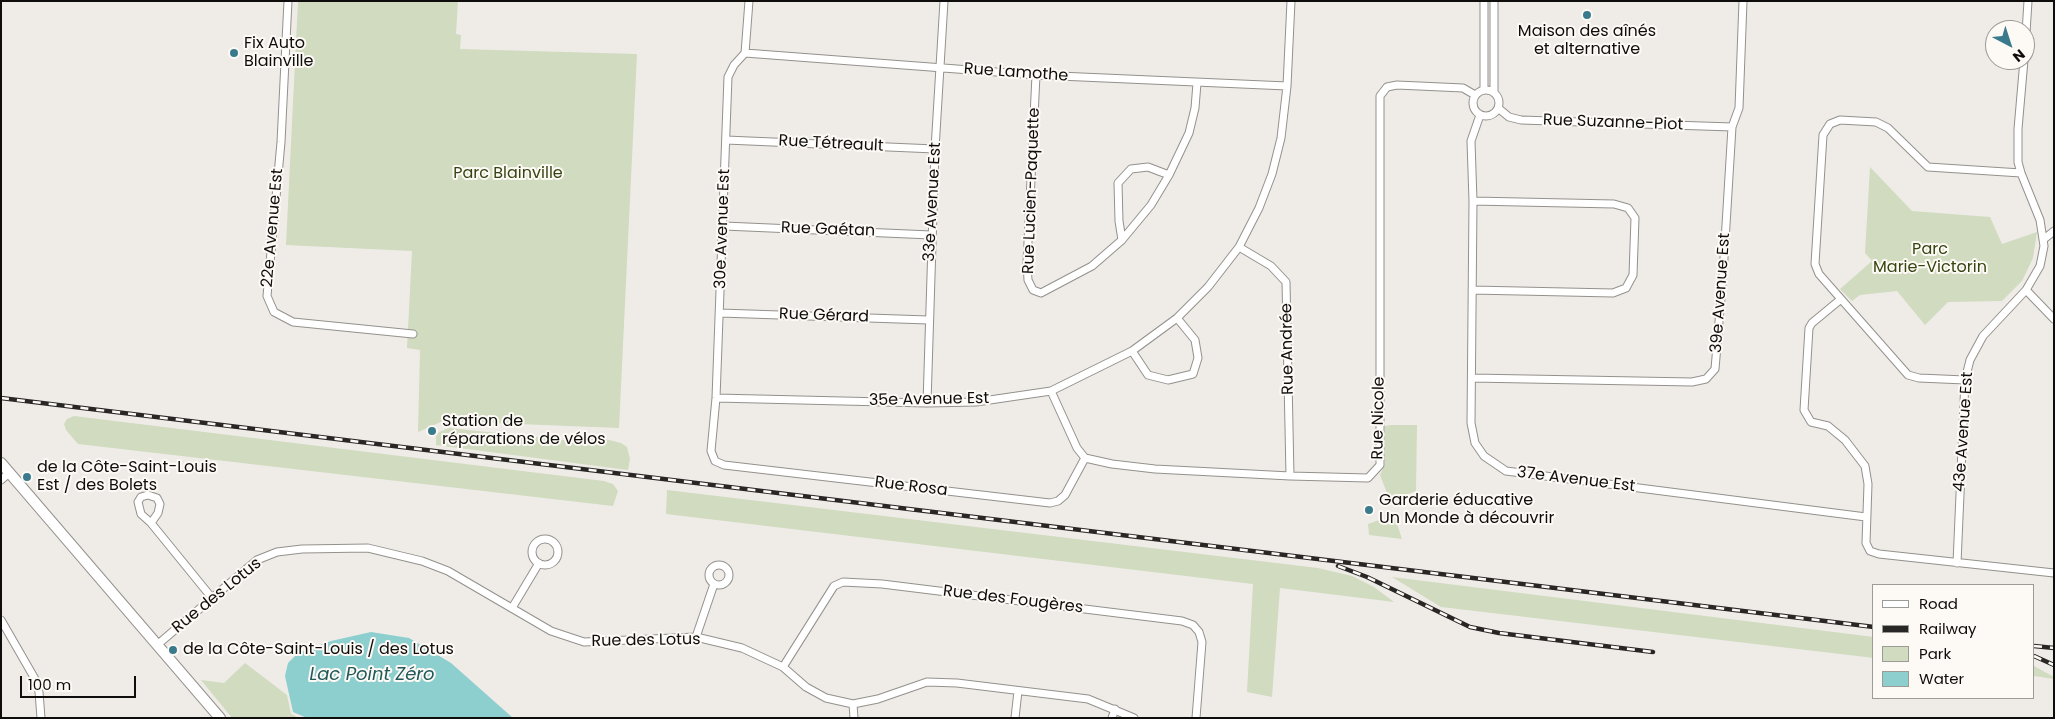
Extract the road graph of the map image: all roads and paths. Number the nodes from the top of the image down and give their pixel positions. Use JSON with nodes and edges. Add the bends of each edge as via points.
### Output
{"nodes":[{"id":1,"x":288,"y":1,"type":"edge"},
{"id":2,"x":749,"y":1,"type":"edge"},
{"id":3,"x":944,"y":1,"type":"edge"},
{"id":4,"x":1291,"y":1,"type":"edge"},
{"id":5,"x":1484,"y":1,"type":"edge"},
{"id":6,"x":1494,"y":1,"type":"edge"},
{"id":7,"x":1743,"y":1,"type":"edge"},
{"id":8,"x":2028,"y":1,"type":"edge"},
{"id":9,"x":2027,"y":20,"type":"edge"},
{"id":10,"x":1484,"y":26,"type":"junction"},
{"id":11,"x":1494,"y":26,"type":"junction"},
{"id":12,"x":746,"y":53,"type":"junction"},
{"id":13,"x":941,"y":68,"type":"junction"},
{"id":14,"x":2023,"y":70,"type":"edge"},
{"id":15,"x":1036,"y":75,"type":"junction"},
{"id":16,"x":1197,"y":83,"type":"junction"},
{"id":17,"x":1288,"y":86,"type":"junction"},
{"id":18,"x":1484,"y":89,"type":"junction"},
{"id":19,"x":1494,"y":92,"type":"junction"},
{"id":20,"x":1475,"y":95,"type":"junction"},
{"id":21,"x":1498,"y":108,"type":"junction"},
{"id":22,"x":1480,"y":115,"type":"junction"},
{"id":23,"x":1732,"y":127,"type":"junction"},
{"id":24,"x":726,"y":140,"type":"junction"},
{"id":25,"x":935,"y":149,"type":"junction"},
{"id":26,"x":2021,"y":172,"type":"junction"},
{"id":27,"x":1169,"y":175,"type":"junction"},
{"id":28,"x":1473,"y":201,"type":"junction"},
{"id":29,"x":724,"y":226,"type":"junction"},
{"id":30,"x":2054,"y":231,"type":"edge"},
{"id":31,"x":932,"y":235,"type":"junction"},
{"id":32,"x":2044,"y":239,"type":"junction"},
{"id":33,"x":1122,"y":240,"type":"junction"},
{"id":34,"x":1239,"y":247,"type":"junction"},
{"id":35,"x":1472,"y":290,"type":"junction"},
{"id":36,"x":2026,"y":290,"type":"junction"},
{"id":37,"x":1841,"y":299,"type":"junction"},
{"id":38,"x":720,"y":312,"type":"junction"},
{"id":39,"x":1177,"y":318,"type":"junction"},
{"id":40,"x":2054,"y":319,"type":"edge"},
{"id":41,"x":928,"y":320,"type":"junction"},
{"id":42,"x":413,"y":334,"type":"dead end"},
{"id":43,"x":1132,"y":351,"type":"junction"},
{"id":44,"x":1472,"y":378,"type":"junction"},
{"id":45,"x":1965,"y":380,"type":"junction"},
{"id":46,"x":1051,"y":391,"type":"junction"},
{"id":47,"x":716,"y":398,"type":"junction"},
{"id":48,"x":926,"y":403,"type":"junction"},
{"id":49,"x":1085,"y":458,"type":"junction"},
{"id":50,"x":715,"y":461,"type":"joint"},
{"id":51,"x":1,"y":463,"type":"edge"},
{"id":52,"x":5,"y":476,"type":"edge"},
{"id":53,"x":1290,"y":476,"type":"junction"},
{"id":54,"x":1866,"y":517,"type":"junction"},
{"id":55,"x":151,"y":523,"type":"dead end"},
{"id":56,"x":539,"y":563,"type":"dead end"},
{"id":57,"x":1957,"y":563,"type":"junction"},
{"id":58,"x":2054,"y":573,"type":"edge"},
{"id":59,"x":714,"y":584,"type":"dead end"},
{"id":60,"x":212,"y":598,"type":"junction"},
{"id":61,"x":512,"y":608,"type":"junction"},
{"id":62,"x":1,"y":620,"type":"edge"},
{"id":63,"x":696,"y":637,"type":"junction"},
{"id":64,"x":157,"y":645,"type":"junction"},
{"id":65,"x":783,"y":668,"type":"junction"},
{"id":66,"x":1018,"y":691,"type":"junction"},
{"id":67,"x":853,"y":704,"type":"junction"},
{"id":68,"x":1115,"y":709,"type":"junction"},
{"id":69,"x":41,"y":718,"type":"edge"},
{"id":70,"x":220,"y":718,"type":"edge"},
{"id":71,"x":854,"y":718,"type":"edge"},
{"id":72,"x":1015,"y":718,"type":"edge"},
{"id":73,"x":1112,"y":718,"type":"edge"},
{"id":74,"x":1134,"y":718,"type":"edge"},
{"id":75,"x":1196,"y":718,"type":"edge"}],
"edges":[{"from":1,"to":42,"type":"street","name":"22e Avenue Est","via":[[281,142],[267,296],[274,312],[293,322]]},
{"from":2,"to":12,"type":"street"},
{"from":3,"to":13,"type":"street","name":"33e Avenue Est"},
{"from":4,"to":17,"type":"street","name":"35e Avenue Est"},
{"from":5,"to":10,"type":"street"},
{"from":6,"to":11,"type":"street"},
{"from":7,"to":23,"type":"street","name":"39e Avenue Est","via":[[1739,108]]},
{"from":8,"to":9,"type":"street"},
{"from":10,"to":11,"type":"street"},
{"from":10,"to":18,"type":"street"},
{"from":11,"to":19,"type":"street"},
{"from":12,"to":13,"type":"street","name":"Rue Lamothe"},
{"from":12,"to":24,"type":"street","name":"30e Avenue Est","via":[[728,77]]},
{"from":13,"to":15,"type":"street","name":"Rue Lamothe"},
{"from":13,"to":25,"type":"street","name":"33e Avenue Est"},
{"from":14,"to":26,"type":"street","name":"43e Avenue Est","via":[[2018,129]]},
{"from":15,"to":16,"type":"street","name":"Rue Lamothe"},
{"from":15,"to":33,"type":"street","name":"Rue Lucien-Paquette","via":[[1027,263],[1028,280],[1033,290],[1041,293],[1092,266]]},
{"from":16,"to":17,"type":"street","name":"Rue Lamothe"},
{"from":16,"to":27,"type":"street","name":"Rue Lucien-Paquette","via":[[1189,133]]},
{"from":17,"to":34,"type":"street","name":"35e Avenue Est","via":[[1272,174]]},
{"from":18,"to":19,"type":"street"},
{"from":18,"to":20,"type":"street"},
{"from":19,"to":21,"type":"street","via":[[1498,97]]},
{"from":20,"to":22,"type":"street","via":[[1473,107]]},
{"from":20,"to":53,"type":"street","name":"Rue Nicole","via":[[1463,88],[1397,85],[1387,87],[1380,96],[1380,465],[1368,478]]},
{"from":21,"to":22,"type":"street","via":[[1490,116]]},
{"from":21,"to":23,"type":"street","name":"Rue Suzanne-Piot","via":[[1509,117],[1521,120]]},
{"from":22,"to":28,"type":"street","name":"37e Avenue Est","via":[[1471,141]]},
{"from":23,"to":44,"type":"street","name":"39e Avenue Est","via":[[1715,369],[1706,379],[1692,382]]},
{"from":24,"to":25,"type":"street","name":"Rue Tétreault"},
{"from":24,"to":29,"type":"street","name":"30e Avenue Est"},
{"from":25,"to":31,"type":"street","name":"33e Avenue Est"},
{"from":26,"to":32,"type":"street","name":"43e Avenue Est"},
{"from":26,"to":37,"type":"street","via":[[1928,167],[1888,128],[1876,122],[1840,120],[1830,124],[1823,135],[1815,264],[1819,274]]},
{"from":27,"to":33,"type":"street","name":"Rue Lucien-Paquette","via":[[1151,205]]},
{"from":27,"to":33,"type":"street","via":[[1148,167],[1131,169],[1118,183]]},
{"from":28,"to":35,"type":"street","name":"37e Avenue Est"},
{"from":28,"to":35,"type":"street","via":[[1614,204],[1628,208],[1635,218],[1633,275],[1626,288],[1613,293]]},
{"from":29,"to":31,"type":"street","name":"Rue Gaétan"},
{"from":29,"to":38,"type":"street","name":"30e Avenue Est"},
{"from":30,"to":32,"type":"street"},
{"from":31,"to":41,"type":"street","name":"33e Avenue Est"},
{"from":32,"to":36,"type":"street","name":"43e Avenue Est","via":[[2040,266]]},
{"from":34,"to":39,"type":"street","name":"35e Avenue Est","via":[[1208,287]]},
{"from":34,"to":53,"type":"street","name":"Rue Andrée","via":[[1271,266],[1286,282]]},
{"from":35,"to":44,"type":"street","name":"37e Avenue Est"},
{"from":36,"to":40,"type":"street"},
{"from":36,"to":45,"type":"street","name":"43e Avenue Est","via":[[1983,336],[1970,360]]},
{"from":37,"to":45,"type":"street","via":[[1908,375]]},
{"from":37,"to":54,"type":"street","via":[[1808,328],[1804,410],[1811,422],[1828,426],[1844,440],[1865,466],[1868,484]]},
{"from":38,"to":41,"type":"street","name":"Rue Gérard"},
{"from":38,"to":47,"type":"street","name":"30e Avenue Est"},
{"from":39,"to":43,"type":"street","name":"35e Avenue Est"},
{"from":39,"to":43,"type":"street","via":[[1195,340],[1198,358],[1193,374],[1168,380],[1148,375]]},
{"from":41,"to":48,"type":"street","name":"33e Avenue Est"},
{"from":43,"to":46,"type":"street","name":"35e Avenue Est"},
{"from":44,"to":54,"type":"street","name":"37e Avenue Est","via":[[1471,423],[1475,443],[1492,463],[1506,472]]},
{"from":45,"to":57,"type":"street","name":"43e Avenue Est"},
{"from":46,"to":48,"type":"street","name":"35e Avenue Est","via":[[976,402]]},
{"from":46,"to":49,"type":"street","via":[[1077,448]]},
{"from":47,"to":48,"type":"street","name":"35e Avenue Est"},
{"from":47,"to":50,"type":"street","name":"30e Avenue Est","via":[[711,451]]},
{"from":49,"to":50,"type":"street","name":"Rue Rosa","via":[[1065,495],[1050,503],[724,465]]},
{"from":49,"to":53,"type":"street","name":"Rue Nicole","via":[[1154,468]]},
{"from":51,"to":52,"type":"street"},
{"from":52,"to":64,"type":"street"},
{"from":54,"to":57,"type":"street","via":[[1866,543],[1870,551]]},
{"from":55,"to":60,"type":"street"},
{"from":56,"to":61,"type":"street"},
{"from":57,"to":58,"type":"street"},
{"from":59,"to":63,"type":"street"},
{"from":60,"to":61,"type":"street","name":"Rue des Lotus","via":[[257,560],[277,552],[368,548],[448,571]]},
{"from":60,"to":64,"type":"street","name":"Rue des Lotus"},
{"from":61,"to":63,"type":"street","name":"Rue des Lotus","via":[[551,631],[584,642]]},
{"from":62,"to":69,"type":"street","via":[[35,679]]},
{"from":63,"to":65,"type":"street","name":"Rue des Lotus","via":[[742,648]]},
{"from":64,"to":70,"type":"street"},
{"from":65,"to":67,"type":"street","name":"Rue des Lotus","via":[[826,698]]},
{"from":65,"to":75,"type":"street","name":"Rue des Fougères","via":[[834,586],[854,581],[892,585],[1182,621],[1193,625],[1200,632],[1202,642]]},
{"from":66,"to":67,"type":"street","name":"Rue des Lotus","via":[[927,682]]},
{"from":66,"to":68,"type":"street","name":"Rue des Lotus","via":[[1088,699]]},
{"from":66,"to":72,"type":"street"},
{"from":67,"to":71,"type":"street"},
{"from":68,"to":73,"type":"street"},
{"from":68,"to":74,"type":"street","name":"Rue des Lotus"}]}
